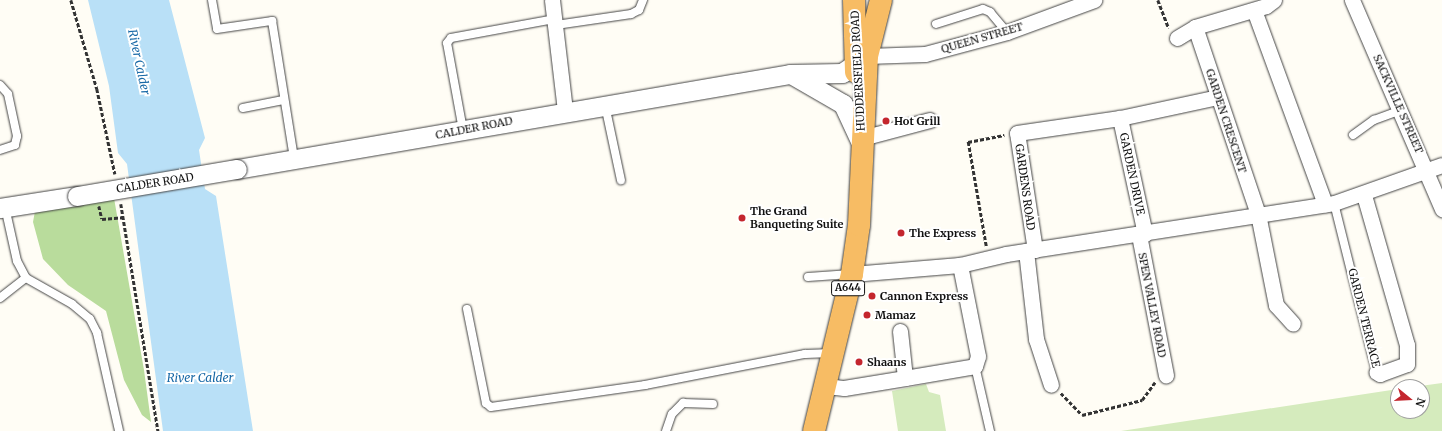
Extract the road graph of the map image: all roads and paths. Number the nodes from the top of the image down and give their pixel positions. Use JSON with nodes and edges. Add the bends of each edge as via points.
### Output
{"nodes":[{"id":1,"x":71,"y":0,"type":"edge"},
{"id":2,"x":212,"y":0,"type":"edge"},
{"id":3,"x":552,"y":0,"type":"edge"},
{"id":4,"x":642,"y":0,"type":"edge"},
{"id":5,"x":854,"y":0,"type":"edge"},
{"id":6,"x":881,"y":0,"type":"edge"},
{"id":7,"x":1094,"y":0,"type":"edge"},
{"id":8,"x":1158,"y":0,"type":"edge"},
{"id":9,"x":1274,"y":0,"type":"edge"},
{"id":10,"x":1352,"y":0,"type":"edge"},
{"id":11,"x":1254,"y":10,"type":"junction"},
{"id":12,"x":556,"y":22,"type":"junction"},
{"id":13,"x":936,"y":24,"type":"dead end"},
{"id":14,"x":1195,"y":27,"type":"junction"},
{"id":15,"x":1006,"y":32,"type":"junction"},
{"id":16,"x":1177,"y":38,"type":"joint"},
{"id":17,"x":862,"y":60,"type":"junction"},
{"id":18,"x":790,"y":74,"type":"junction"},
{"id":19,"x":0,"y":85,"type":"edge"},
{"id":20,"x":1218,"y":97,"type":"junction"},
{"id":21,"x":283,"y":100,"type":"junction"},
{"id":22,"x":605,"y":104,"type":"junction"},
{"id":23,"x":243,"y":108,"type":"dead end"},
{"id":24,"x":1401,"y":110,"type":"junction"},
{"id":25,"x":565,"y":111,"type":"junction"},
{"id":26,"x":1120,"y":118,"type":"junction"},
{"id":27,"x":930,"y":120,"type":"dead end"},
{"id":28,"x":463,"y":130,"type":"junction"},
{"id":29,"x":1017,"y":133,"type":"junction"},
{"id":30,"x":1353,"y":135,"type":"dead end"},
{"id":31,"x":861,"y":140,"type":"junction"},
{"id":32,"x":0,"y":150,"type":"edge"},
{"id":33,"x":294,"y":160,"type":"junction"},
{"id":34,"x":1442,"y":164,"type":"edge"},
{"id":35,"x":1428,"y":171,"type":"junction"},
{"id":36,"x":115,"y":177,"type":"dead end"},
{"id":37,"x":621,"y":180,"type":"dead end"},
{"id":38,"x":96,"y":192,"type":"junction"},
{"id":39,"x":1364,"y":195,"type":"junction"},
{"id":40,"x":120,"y":199,"type":"dead end"},
{"id":41,"x":1330,"y":203,"type":"junction"},
{"id":42,"x":3,"y":208,"type":"edge"},
{"id":43,"x":1442,"y":209,"type":"edge"},
{"id":44,"x":1258,"y":214,"type":"junction"},
{"id":45,"x":123,"y":217,"type":"junction"},
{"id":46,"x":1142,"y":234,"type":"junction"},
{"id":47,"x":1030,"y":250,"type":"junction"},
{"id":48,"x":991,"y":258,"type":"junction"},
{"id":49,"x":960,"y":265,"type":"junction"},
{"id":50,"x":852,"y":274,"type":"junction"},
{"id":51,"x":808,"y":277,"type":"dead end"},
{"id":52,"x":26,"y":278,"type":"junction"},
{"id":53,"x":0,"y":298,"type":"edge"},
{"id":54,"x":467,"y":309,"type":"dead end"},
{"id":55,"x":1293,"y":324,"type":"dead end"},
{"id":56,"x":900,"y":331,"type":"dead end"},
{"id":57,"x":834,"y":353,"type":"junction"},
{"id":58,"x":975,"y":366,"type":"junction"},
{"id":59,"x":1165,"y":371,"type":"joint"},
{"id":60,"x":1376,"y":372,"type":"joint"},
{"id":61,"x":905,"y":378,"type":"junction"},
{"id":62,"x":1052,"y":384,"type":"joint"},
{"id":63,"x":827,"y":386,"type":"junction"},
{"id":64,"x":713,"y":404,"type":"dead end"},
{"id":65,"x":119,"y":431,"type":"edge"},
{"id":66,"x":158,"y":431,"type":"edge"},
{"id":67,"x":666,"y":431,"type":"edge"},
{"id":68,"x":814,"y":431,"type":"edge"},
{"id":69,"x":990,"y":431,"type":"edge"}],
"edges":[{"from":1,"to":36,"type":"path","via":[[97,89]]},
{"from":2,"to":21,"type":"lane","via":[[217,29],[272,21]]},
{"from":3,"to":12,"type":"street"},
{"from":4,"to":12,"type":"lane","via":[[639,10],[631,14]]},
{"from":5,"to":17,"type":"highway","name":"HUDDERSFIELD ROAD","number":"A644"},
{"from":6,"to":17,"type":"highway","name":"HUDDERSFIELD ROAD","number":"A644"},
{"from":7,"to":15,"type":"street","name":"QUEEN STREET"},
{"from":8,"to":16,"type":"path","via":[[1170,31]]},
{"from":9,"to":11,"type":"street"},
{"from":10,"to":24,"type":"street","name":"SACKVILLE STREET"},
{"from":11,"to":14,"type":"street"},
{"from":11,"to":41,"type":"street","name":"GARDEN TERRACE"},
{"from":12,"to":25,"type":"street"},
{"from":12,"to":28,"type":"lane","via":[[451,38],[447,43]]},
{"from":13,"to":15,"type":"lane","via":[[983,9],[990,12]]},
{"from":14,"to":16,"type":"street"},
{"from":14,"to":20,"type":"street","name":"GARDEN CRESCENT"},
{"from":15,"to":17,"type":"street","name":"QUEEN STREET","via":[[925,54]]},
{"from":17,"to":18,"type":"street","name":"CALDER ROAD","via":[[842,73]]},
{"from":17,"to":31,"type":"highway","name":"HUDDERSFIELD ROAD","number":"A644"},
{"from":18,"to":22,"type":"street","name":"CALDER ROAD"},
{"from":18,"to":31,"type":"street","via":[[843,104]]},
{"from":19,"to":32,"type":"lane","via":[[8,94],[16,136],[15,145]]},
{"from":20,"to":26,"type":"street","name":"GARDEN DRIVE"},
{"from":20,"to":44,"type":"street","name":"GARDEN CRESCENT"},
{"from":21,"to":23,"type":"lane"},
{"from":21,"to":33,"type":"lane"},
{"from":22,"to":25,"type":"street","name":"CALDER ROAD"},
{"from":22,"to":37,"type":"lane"},
{"from":24,"to":30,"type":"lane","via":[[1374,120]]},
{"from":24,"to":35,"type":"street","name":"SACKVILLE STREET"},
{"from":25,"to":28,"type":"street","name":"CALDER ROAD"},
{"from":26,"to":29,"type":"street","name":"GARDENS ROAD"},
{"from":26,"to":46,"type":"street","name":"GARDEN DRIVE"},
{"from":27,"to":31,"type":"street"},
{"from":28,"to":33,"type":"street","name":"CALDER ROAD"},
{"from":29,"to":47,"type":"street","name":"GARDENS ROAD"},
{"from":29,"to":48,"type":"path","via":[[968,142],[981,235]]},
{"from":31,"to":50,"type":"highway","name":"HUDDERSFIELD ROAD","number":"A644","via":[[859,225]]},
{"from":33,"to":38,"type":"street","name":"CALDER ROAD","bridge":true},
{"from":34,"to":35,"type":"street"},
{"from":35,"to":39,"type":"street"},
{"from":35,"to":43,"type":"street","name":"SACKVILLE STREET"},
{"from":38,"to":42,"type":"street","name":"CALDER ROAD","bridge":true},
{"from":38,"to":45,"type":"path","via":[[102,218]]},
{"from":39,"to":41,"type":"street"},
{"from":39,"to":60,"type":"street","name":"GARDEN TERRACE","via":[[1407,345],[1407,364],[1380,374]]},
{"from":40,"to":45,"type":"path"},
{"from":41,"to":44,"type":"street"},
{"from":41,"to":60,"type":"lane","name":"GARDEN TERRACE"},
{"from":42,"to":52,"type":"lane","via":[[17,261]]},
{"from":44,"to":46,"type":"street"},
{"from":44,"to":55,"type":"street","via":[[1276,305]]},
{"from":45,"to":66,"type":"path"},
{"from":46,"to":47,"type":"street"},
{"from":46,"to":59,"type":"street","name":"SPEN VALLEY ROAD"},
{"from":47,"to":48,"type":"street"},
{"from":47,"to":62,"type":"street","via":[[1036,339]]},
{"from":48,"to":49,"type":"street"},
{"from":49,"to":50,"type":"street"},
{"from":49,"to":58,"type":"street","via":[[978,356]]},
{"from":50,"to":51,"type":"lane"},
{"from":50,"to":57,"type":"highway","name":"HUDDERSFIELD ROAD","number":"A644"},
{"from":52,"to":53,"type":"lane"},
{"from":52,"to":65,"type":"lane","via":[[72,304],[90,320],[96,333]]},
{"from":54,"to":57,"type":"lane","via":[[486,404],[491,407],[645,385],[805,354]]},
{"from":56,"to":61,"type":"street"},
{"from":57,"to":63,"type":"highway","name":"HUDDERSFIELD ROAD","number":"A644"},
{"from":58,"to":61,"type":"street"},
{"from":58,"to":69,"type":"lane"},
{"from":59,"to":62,"type":"path","via":[[1142,400],[1082,415]]},
{"from":61,"to":63,"type":"street","via":[[844,388]]},
{"from":63,"to":68,"type":"highway","name":"HUDDERSFIELD ROAD","number":"A644"},
{"from":64,"to":67,"type":"lane","via":[[683,403],[672,414]]}]}
